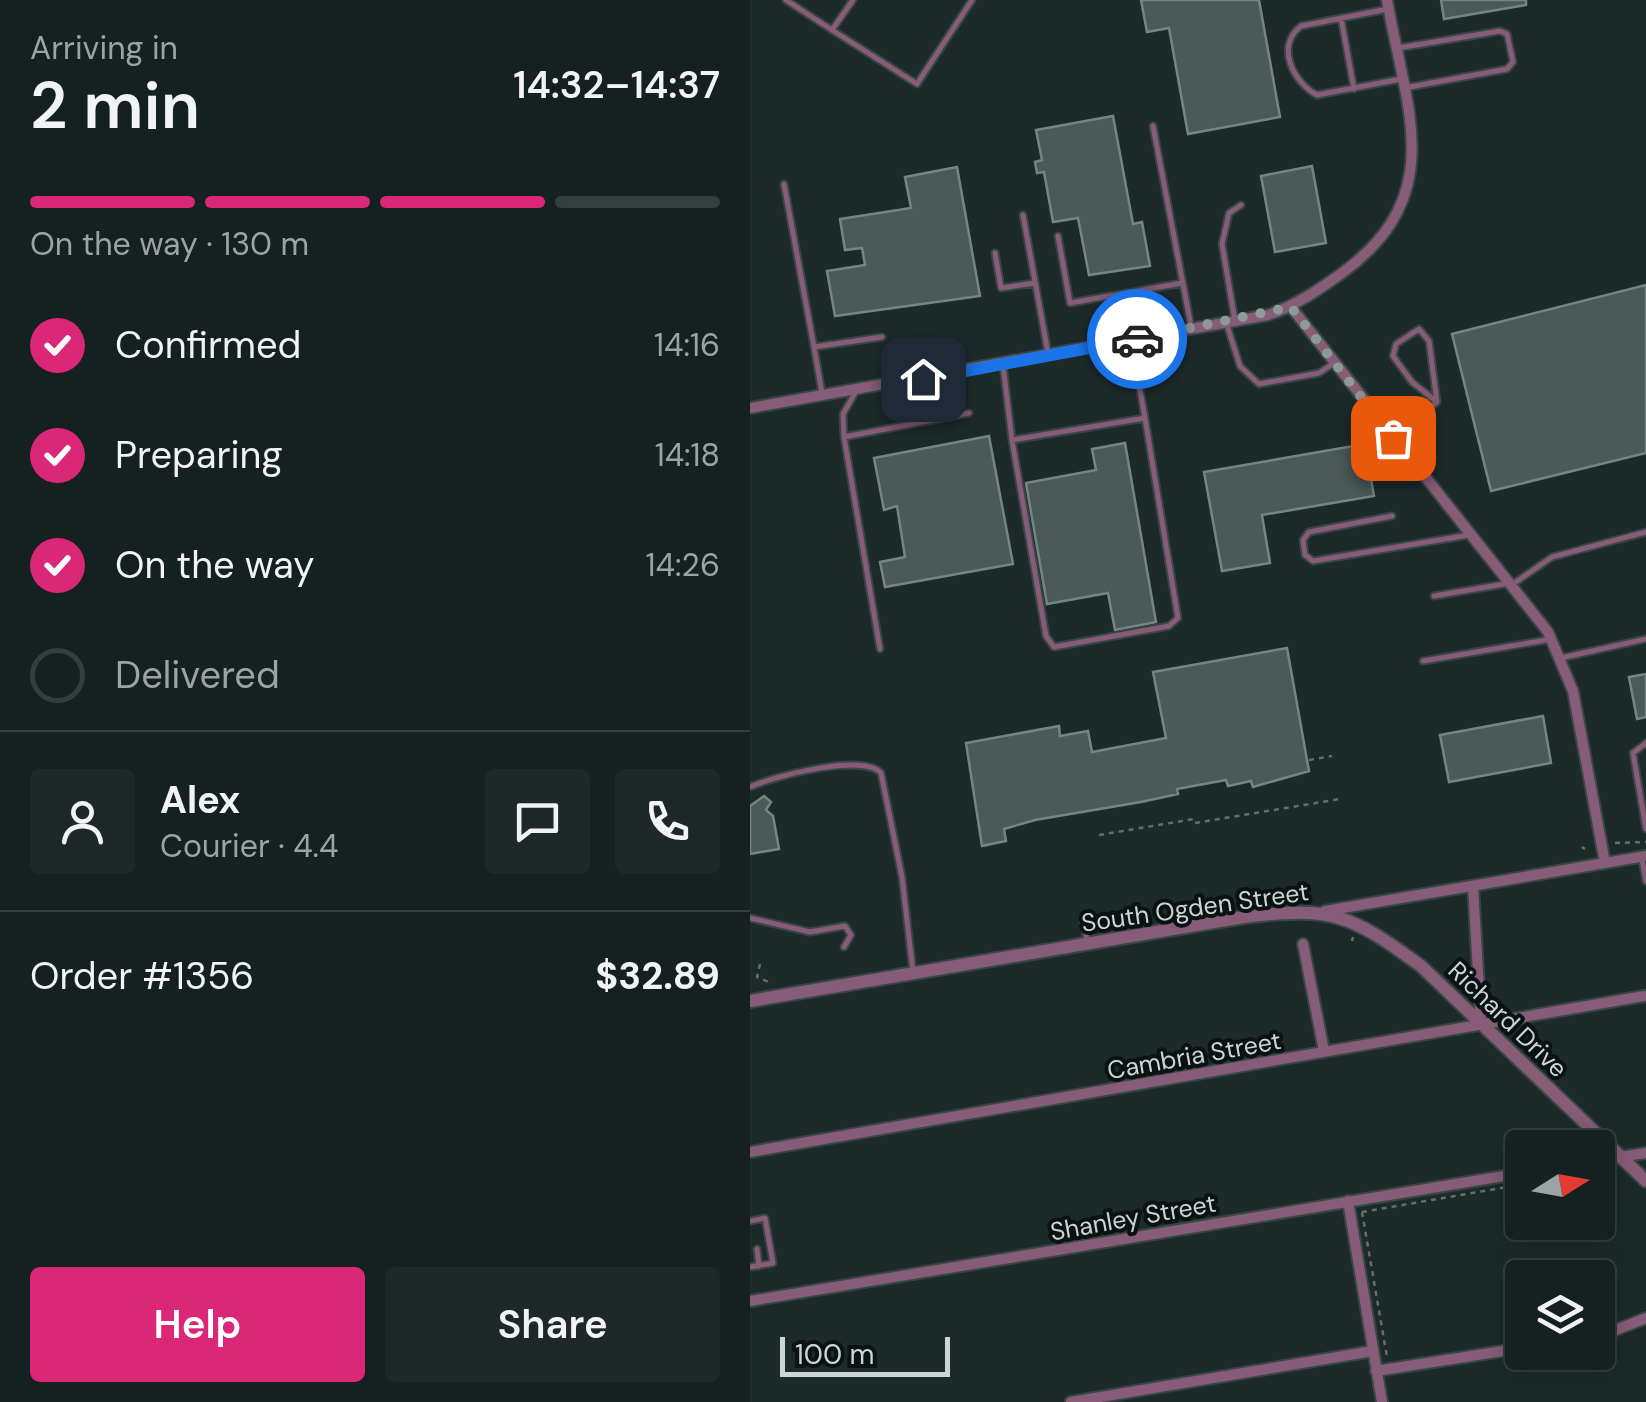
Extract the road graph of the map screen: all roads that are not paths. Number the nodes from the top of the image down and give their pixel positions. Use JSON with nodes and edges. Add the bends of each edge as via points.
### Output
{"nodes":[{"id":1,"x":786,"y":0,"type":"edge"},
{"id":2,"x":854,"y":0,"type":"edge"},
{"id":3,"x":972,"y":0,"type":"edge"},
{"id":4,"x":1388,"y":4,"type":"edge"},
{"id":5,"x":1341,"y":18,"type":"junction"},
{"id":6,"x":832,"y":30,"type":"junction"},
{"id":7,"x":1396,"y":49,"type":"junction"},
{"id":8,"x":1402,"y":84,"type":"junction"},
{"id":9,"x":1354,"y":89,"type":"junction"},
{"id":10,"x":1152,"y":126,"type":"dead end"},
{"id":11,"x":784,"y":184,"type":"dead end"},
{"id":12,"x":1241,"y":205,"type":"dead end"},
{"id":13,"x":1023,"y":215,"type":"dead end"},
{"id":14,"x":1058,"y":236,"type":"dead end"},
{"id":15,"x":995,"y":253,"type":"dead end"},
{"id":16,"x":1036,"y":282,"type":"junction"},
{"id":17,"x":1182,"y":283,"type":"junction"},
{"id":18,"x":1291,"y":307,"type":"junction"},
{"id":19,"x":1231,"y":322,"type":"junction"},
{"id":20,"x":1191,"y":329,"type":"junction"},
{"id":21,"x":882,"y":337,"type":"dead end"},
{"id":22,"x":1132,"y":340,"type":"junction"},
{"id":23,"x":814,"y":348,"type":"junction"},
{"id":24,"x":1049,"y":356,"type":"junction"},
{"id":25,"x":1334,"y":363,"type":"junction"},
{"id":26,"x":1003,"y":364,"type":"junction"},
{"id":27,"x":890,"y":385,"type":"junction"},
{"id":28,"x":856,"y":390,"type":"junction"},
{"id":29,"x":823,"y":396,"type":"junction"},
{"id":30,"x":1437,"y":402,"type":"junction"},
{"id":31,"x":750,"y":408,"type":"edge"},
{"id":32,"x":969,"y":413,"type":"dead end"},
{"id":33,"x":1145,"y":418,"type":"junction"},
{"id":34,"x":915,"y":423,"type":"junction"},
{"id":35,"x":844,"y":437,"type":"junction"},
{"id":36,"x":1393,"y":438,"type":"junction"},
{"id":37,"x":1012,"y":440,"type":"junction"},
{"id":38,"x":1392,"y":516,"type":"dead end"},
{"id":39,"x":1646,"y":532,"type":"edge"},
{"id":40,"x":1472,"y":534,"type":"junction"},
{"id":41,"x":1512,"y":584,"type":"junction"},
{"id":42,"x":1434,"y":596,"type":"dead end"},
{"id":43,"x":1552,"y":639,"type":"junction"},
{"id":44,"x":1646,"y":639,"type":"edge"},
{"id":45,"x":880,"y":649,"type":"dead end"},
{"id":46,"x":1561,"y":658,"type":"junction"},
{"id":47,"x":1422,"y":661,"type":"dead end"},
{"id":48,"x":1646,"y":743,"type":"edge"},
{"id":49,"x":750,"y":787,"type":"edge"},
{"id":50,"x":1646,"y":829,"type":"edge"},
{"id":51,"x":1644,"y":856,"type":"edge"},
{"id":52,"x":1605,"y":863,"type":"junction"},
{"id":53,"x":1646,"y":881,"type":"edge"},
{"id":54,"x":1473,"y":886,"type":"junction"},
{"id":55,"x":1325,"y":911,"type":"junction"},
{"id":56,"x":1083,"y":917,"type":"dead end"},
{"id":57,"x":750,"y":918,"type":"edge"},
{"id":58,"x":1088,"y":944,"type":"junction"},
{"id":59,"x":1302,"y":944,"type":"dead end"},
{"id":60,"x":844,"y":947,"type":"dead end"},
{"id":61,"x":914,"y":975,"type":"junction"},
{"id":62,"x":1644,"y":996,"type":"edge"},
{"id":63,"x":751,"y":1001,"type":"edge"},
{"id":64,"x":1481,"y":1024,"type":"junction"},
{"id":65,"x":1324,"y":1051,"type":"junction"},
{"id":66,"x":750,"y":1152,"type":"edge"},
{"id":67,"x":1646,"y":1153,"type":"edge"},
{"id":68,"x":1615,"y":1162,"type":"edge"},
{"id":69,"x":1619,"y":1163,"type":"junction"},
{"id":70,"x":1505,"y":1176,"type":"edge"},
{"id":71,"x":1646,"y":1180,"type":"edge"},
{"id":72,"x":1348,"y":1201,"type":"junction"},
{"id":73,"x":751,"y":1220,"type":"edge"},
{"id":74,"x":754,"y":1232,"type":"dead end"},
{"id":75,"x":756,"y":1249,"type":"dead end"},
{"id":76,"x":760,"y":1266,"type":"junction"},
{"id":77,"x":750,"y":1268,"type":"edge"},
{"id":78,"x":750,"y":1301,"type":"edge"},
{"id":79,"x":1646,"y":1318,"type":"edge"},
{"id":80,"x":1615,"y":1330,"type":"edge"},
{"id":81,"x":1373,"y":1351,"type":"junction"},
{"id":82,"x":1505,"y":1351,"type":"edge"},
{"id":83,"x":1376,"y":1371,"type":"junction"},
{"id":84,"x":1070,"y":1402,"type":"edge"},
{"id":85,"x":1382,"y":1402,"type":"edge"}],
"edges":[{"from":1,"to":6,"type":"lane"},
{"from":2,"to":6,"type":"lane"},
{"from":3,"to":6,"type":"lane","via":[[917,84]]},
{"from":4,"to":5,"type":"lane"},
{"from":4,"to":7,"type":"street"},
{"from":5,"to":9,"type":"lane"},
{"from":5,"to":9,"type":"lane","via":[[1297,28],[1289,61],[1317,95]]},
{"from":7,"to":8,"type":"street"},
{"from":7,"to":8,"type":"lane","via":[[1500,31],[1508,34],[1513,62],[1507,70]]},
{"from":8,"to":9,"type":"lane"},
{"from":8,"to":18,"type":"street","via":[[1412,170],[1393,224],[1366,255]]},
{"from":10,"to":17,"type":"lane"},
{"from":11,"to":23,"type":"lane"},
{"from":12,"to":19,"type":"lane","via":[[1223,228]]},
{"from":13,"to":16,"type":"lane"},
{"from":14,"to":17,"type":"lane","via":[[1070,303]]},
{"from":15,"to":16,"type":"lane","via":[[1001,288]]},
{"from":16,"to":24,"type":"lane"},
{"from":17,"to":20,"type":"lane"},
{"from":18,"to":19,"type":"street"},
{"from":18,"to":25,"type":"street"},
{"from":19,"to":20,"type":"street"},
{"from":19,"to":25,"type":"lane","via":[[1240,366],[1258,384],[1319,373]]},
{"from":20,"to":22,"type":"street"},
{"from":21,"to":23,"type":"lane"},
{"from":22,"to":24,"type":"street"},
{"from":22,"to":33,"type":"lane"},
{"from":23,"to":29,"type":"lane"},
{"from":24,"to":26,"type":"street"},
{"from":25,"to":36,"type":"street"},
{"from":26,"to":27,"type":"street"},
{"from":26,"to":37,"type":"lane"},
{"from":27,"to":28,"type":"street"},
{"from":27,"to":34,"type":"lane","via":[[909,400]]},
{"from":28,"to":29,"type":"street"},
{"from":28,"to":35,"type":"lane","via":[[844,414]]},
{"from":29,"to":31,"type":"street"},
{"from":30,"to":30,"type":"lane","via":[[1394,356],[1396,344],[1420,329],[1429,341]]},
{"from":30,"to":36,"type":"lane"},
{"from":32,"to":34,"type":"lane"},
{"from":33,"to":37,"type":"lane"},
{"from":33,"to":37,"type":"lane","via":[[1178,618],[1169,626],[1074,643],[1054,646],[1046,636]]},
{"from":34,"to":35,"type":"lane"},
{"from":35,"to":45,"type":"lane"},
{"from":36,"to":40,"type":"street"},
{"from":38,"to":40,"type":"lane","via":[[1308,532],[1305,555],[1312,561]]},
{"from":39,"to":41,"type":"lane","via":[[1552,557]]},
{"from":40,"to":41,"type":"street"},
{"from":41,"to":42,"type":"lane"},
{"from":41,"to":43,"type":"street"},
{"from":43,"to":46,"type":"street"},
{"from":43,"to":47,"type":"lane"},
{"from":44,"to":46,"type":"lane"},
{"from":46,"to":52,"type":"street"},
{"from":48,"to":50,"type":"lane","via":[[1634,754]]},
{"from":49,"to":61,"type":"lane","via":[[861,763],[880,773]]},
{"from":51,"to":52,"type":"street","name":"South Ogden Street"},
{"from":51,"to":53,"type":"lane"},
{"from":52,"to":54,"type":"street","name":"South Ogden Street"},
{"from":54,"to":55,"type":"street","name":"South Ogden Street"},
{"from":54,"to":64,"type":"street"},
{"from":55,"to":58,"type":"street","name":"South Ogden Street","via":[[1244,917]]},
{"from":55,"to":64,"type":"street","name":"Richard Drive","via":[[1386,940]]},
{"from":56,"to":58,"type":"lane"},
{"from":57,"to":60,"type":"lane","via":[[810,932],[845,926],[851,935]]},
{"from":58,"to":61,"type":"street","name":"South Ogden Street"},
{"from":59,"to":65,"type":"street"},
{"from":61,"to":63,"type":"street","name":"South Ogden Street"},
{"from":62,"to":64,"type":"street","name":"Cambria Street"},
{"from":64,"to":65,"type":"street","name":"Cambria Street"},
{"from":64,"to":69,"type":"street","name":"Richard Drive"},
{"from":65,"to":66,"type":"street","name":"Cambria Street"},
{"from":67,"to":69,"type":"street"},
{"from":68,"to":69,"type":"street"},
{"from":69,"to":71,"type":"street","name":"Richard Drive"},
{"from":70,"to":72,"type":"street","name":"Shanley Street"},
{"from":72,"to":78,"type":"street","name":"Shanley Street"},
{"from":72,"to":81,"type":"street"},
{"from":73,"to":74,"type":"lane"},
{"from":73,"to":76,"type":"lane","via":[[766,1218],[773,1263]]},
{"from":75,"to":76,"type":"lane"},
{"from":76,"to":77,"type":"lane"},
{"from":79,"to":80,"type":"street"},
{"from":81,"to":83,"type":"street"},
{"from":81,"to":84,"type":"street"},
{"from":82,"to":83,"type":"street"},
{"from":83,"to":85,"type":"street"}]}
